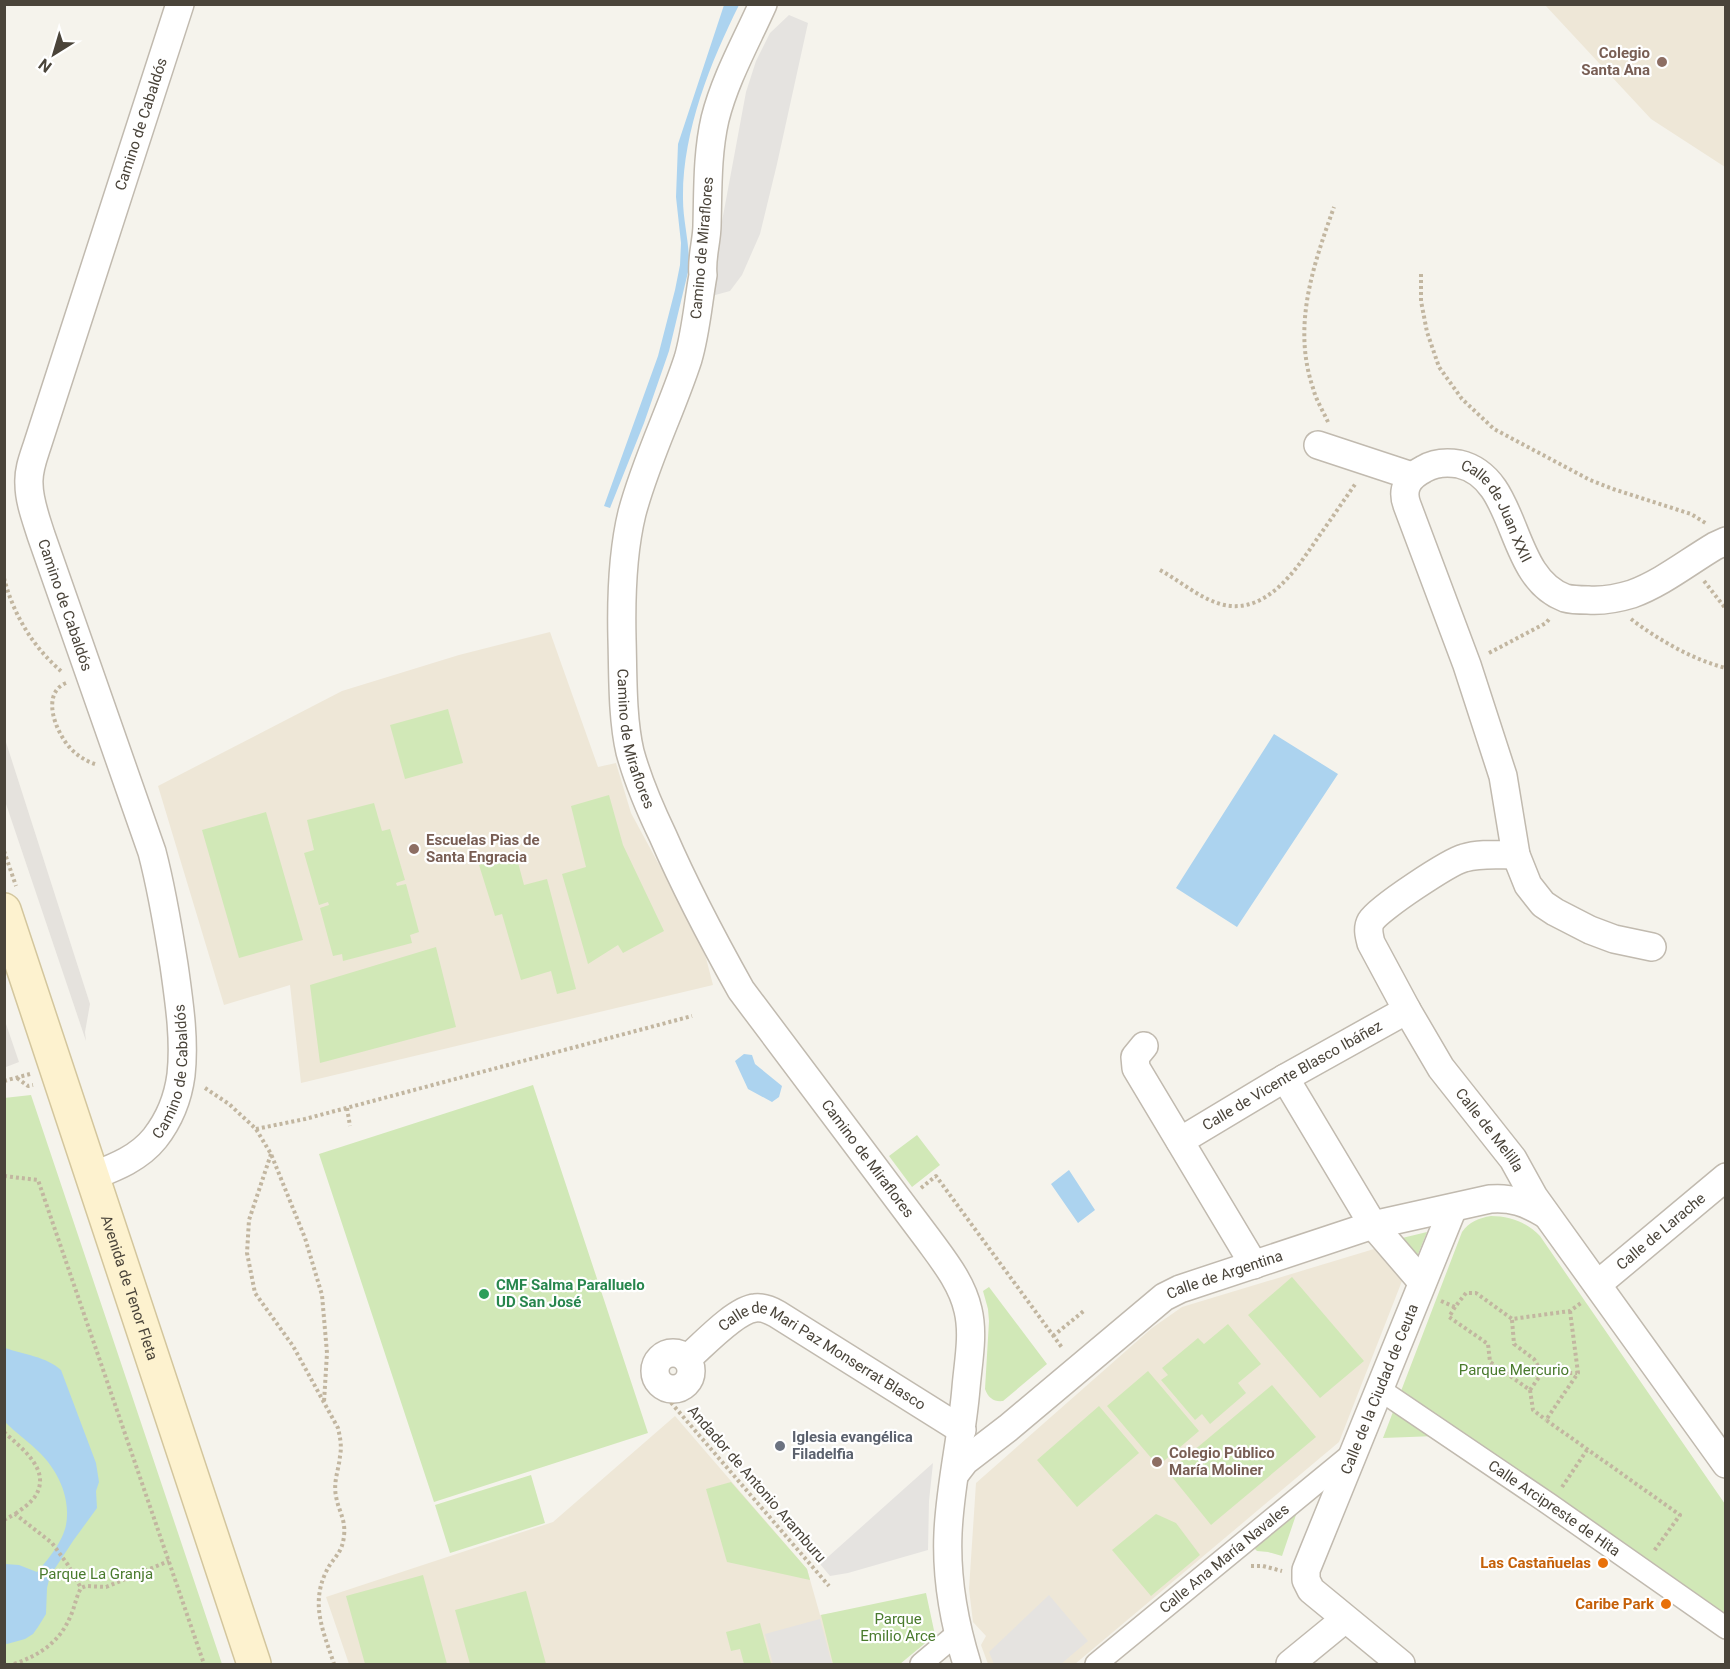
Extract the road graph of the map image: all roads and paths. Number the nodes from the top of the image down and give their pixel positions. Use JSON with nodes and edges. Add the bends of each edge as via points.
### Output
{"nodes":[{"id":1,"x":180,"y":4,"type":"edge"},
{"id":2,"x":763,"y":4,"type":"edge"},
{"id":3,"x":1334,"y":207,"type":"dead end"},
{"id":4,"x":1421,"y":274,"type":"dead end"},
{"id":5,"x":1330,"y":449,"type":"joint"},
{"id":6,"x":1371,"y":462,"type":"junction"},
{"id":7,"x":1412,"y":477,"type":"junction"},
{"id":8,"x":1717,"y":533,"type":"edge"},
{"id":9,"x":1691,"y":560,"type":"junction"},
{"id":10,"x":1160,"y":570,"type":"dead end"},
{"id":11,"x":4,"y":578,"type":"edge"},
{"id":12,"x":1565,"y":598,"type":"junction"},
{"id":13,"x":1605,"y":599,"type":"junction"},
{"id":14,"x":1725,"y":609,"type":"edge"},
{"id":15,"x":1467,"y":665,"type":"junction"},
{"id":16,"x":1725,"y":668,"type":"edge"},
{"id":17,"x":83,"y":681,"type":"junction"},
{"id":18,"x":120,"y":765,"type":"junction"},
{"id":19,"x":1516,"y":855,"type":"junction"},
{"id":20,"x":4,"y":910,"type":"edge"},
{"id":21,"x":1652,"y":946,"type":"dead end"},
{"id":22,"x":1407,"y":1010,"type":"junction"},
{"id":23,"x":692,"y":1016,"type":"dead end"},
{"id":24,"x":1144,"y":1046,"type":"dead end"},
{"id":25,"x":181,"y":1075,"type":"junction"},
{"id":26,"x":1286,"y":1078,"type":"junction"},
{"id":27,"x":4,"y":1081,"type":"edge"},
{"id":28,"x":38,"y":1083,"type":"dead end"},
{"id":29,"x":347,"y":1108,"type":"junction"},
{"id":30,"x":350,"y":1126,"type":"dead end"},
{"id":31,"x":256,"y":1129,"type":"junction"},
{"id":32,"x":1180,"y":1141,"type":"junction"},
{"id":33,"x":271,"y":1154,"type":"junction"},
{"id":34,"x":4,"y":1176,"type":"edge"},
{"id":35,"x":93,"y":1176,"type":"junction"},
{"id":36,"x":1725,"y":1177,"type":"edge"},
{"id":37,"x":901,"y":1203,"type":"junction"},
{"id":38,"x":1452,"y":1208,"type":"junction"},
{"id":39,"x":1548,"y":1216,"type":"junction"},
{"id":40,"x":1373,"y":1226,"type":"junction"},
{"id":41,"x":1254,"y":1265,"type":"junction"},
{"id":42,"x":1430,"y":1290,"type":"junction"},
{"id":43,"x":1591,"y":1292,"type":"junction"},
{"id":44,"x":1455,"y":1307,"type":"junction"},
{"id":45,"x":1085,"y":1310,"type":"dead end"},
{"id":46,"x":1570,"y":1311,"type":"junction"},
{"id":47,"x":1512,"y":1319,"type":"junction"},
{"id":48,"x":687,"y":1359,"type":"dead end"},
{"id":49,"x":1542,"y":1373,"type":"junction"},
{"id":50,"x":1578,"y":1373,"type":"junction"},
{"id":51,"x":1379,"y":1389,"type":"junction"},
{"id":52,"x":1530,"y":1390,"type":"junction"},
{"id":53,"x":667,"y":1398,"type":"dead end"},
{"id":54,"x":965,"y":1399,"type":"junction"},
{"id":55,"x":324,"y":1402,"type":"junction"},
{"id":56,"x":1546,"y":1420,"type":"junction"},
{"id":57,"x":1008,"y":1428,"type":"junction"},
{"id":58,"x":962,"y":1430,"type":"junction"},
{"id":59,"x":4,"y":1432,"type":"edge"},
{"id":60,"x":1587,"y":1450,"type":"junction"},
{"id":61,"x":1354,"y":1452,"type":"junction"},
{"id":62,"x":1725,"y":1464,"type":"edge"},
{"id":63,"x":1574,"y":1470,"type":"dead end"},
{"id":64,"x":955,"y":1474,"type":"junction"},
{"id":65,"x":15,"y":1514,"type":"junction"},
{"id":66,"x":4,"y":1520,"type":"edge"},
{"id":67,"x":1664,"y":1538,"type":"dead end"},
{"id":68,"x":169,"y":1561,"type":"junction"},
{"id":69,"x":1247,"y":1568,"type":"dead end"},
{"id":70,"x":1306,"y":1575,"type":"junction"},
{"id":71,"x":829,"y":1586,"type":"dead end"},
{"id":72,"x":81,"y":1588,"type":"junction"},
{"id":73,"x":1344,"y":1619,"type":"junction"},
{"id":74,"x":1725,"y":1628,"type":"edge"},
{"id":75,"x":958,"y":1633,"type":"junction"},
{"id":76,"x":14,"y":1665,"type":"edge"},
{"id":77,"x":204,"y":1665,"type":"edge"},
{"id":78,"x":254,"y":1665,"type":"edge"},
{"id":79,"x":334,"y":1665,"type":"edge"},
{"id":80,"x":921,"y":1665,"type":"edge"},
{"id":81,"x":967,"y":1665,"type":"edge"},
{"id":82,"x":1096,"y":1665,"type":"edge"},
{"id":83,"x":1290,"y":1665,"type":"edge"},
{"id":84,"x":1401,"y":1665,"type":"edge"}],
"edges":[{"from":1,"to":17,"type":"street","name":"Camino de Cabaldós","via":[[30,468],[31,501]]},
{"from":2,"to":37,"type":"street","name":"Camino de Miraflores","via":[[726,85],[715,121],[697,325],[632,514],[621,606],[626,723],[645,796],[724,961],[747,999]]},
{"from":3,"to":5,"type":"path","via":[[1318,251],[1305,305],[1304,329],[1306,361]]},
{"from":4,"to":8,"type":"path","via":[[1427,332],[1439,367],[1462,399],[1494,429],[1590,480],[1691,514]]},
{"from":5,"to":6,"type":"street"},
{"from":6,"to":7,"type":"street"},
{"from":6,"to":10,"type":"path","via":[[1297,568],[1268,596],[1251,603],[1222,604]]},
{"from":7,"to":12,"type":"street","name":"Calle de Juan XXII","via":[[1431,465],[1455,463],[1486,478],[1532,568],[1541,581]]},
{"from":7,"to":15,"type":"street","via":[[1404,491],[1407,506]]},
{"from":8,"to":9,"type":"street","via":[[1715,546]]},
{"from":9,"to":13,"type":"street","via":[[1632,594]]},
{"from":9,"to":14,"type":"path"},
{"from":11,"to":17,"type":"path","via":[[30,637],[59,670]]},
{"from":12,"to":13,"type":"street"},
{"from":12,"to":15,"type":"path","via":[[1546,623]]},
{"from":13,"to":16,"type":"path","via":[[1666,642]]},
{"from":15,"to":19,"type":"street","via":[[1503,776]]},
{"from":17,"to":18,"type":"street","name":"Camino de Cabaldós"},
{"from":17,"to":18,"type":"path","via":[[59,686],[53,695],[59,730],[69,747],[91,763],[105,767]]},
{"from":18,"to":25,"type":"street","name":"Camino de Cabaldós","via":[[160,884],[180,1012]]},
{"from":19,"to":21,"type":"street","via":[[1528,885],[1543,904],[1590,930]]},
{"from":19,"to":22,"type":"street","name":"Calle de Melilla","via":[[1461,859],[1385,907],[1371,921],[1371,943]]},
{"from":20,"to":35,"type":"main road","name":"Avenida de Tenor Fleta"},
{"from":22,"to":26,"type":"street","name":"Calle de Vicente Blasco Ibáñez"},
{"from":22,"to":39,"type":"street","name":"Calle de Melilla","via":[[1441,1068],[1513,1159]]},
{"from":23,"to":29,"type":"path"},
{"from":24,"to":32,"type":"street","via":[[1135,1057],[1136,1068]]},
{"from":25,"to":31,"type":"path","via":[[229,1104]]},
{"from":25,"to":35,"type":"street","name":"Camino de Cabaldós","via":[[170,1114],[154,1139],[131,1159]]},
{"from":26,"to":32,"type":"street","name":"Calle de Vicente Blasco Ibáñez"},
{"from":26,"to":40,"type":"street"},
{"from":27,"to":28,"type":"path","via":[[17,1078],[28,1086]]},
{"from":29,"to":30,"type":"path"},
{"from":29,"to":31,"type":"path"},
{"from":31,"to":33,"type":"path"},
{"from":32,"to":41,"type":"street"},
{"from":33,"to":55,"type":"path","via":[[305,1238],[322,1296],[327,1353]]},
{"from":33,"to":55,"type":"path","via":[[249,1220],[247,1253],[255,1293],[293,1346]]},
{"from":34,"to":68,"type":"path","via":[[38,1180]]},
{"from":35,"to":78,"type":"main road","name":"Avenida de Tenor Fleta"},
{"from":36,"to":43,"type":"street","name":"Calle de Larache"},
{"from":37,"to":45,"type":"path","via":[[936,1176],[1053,1335]]},
{"from":37,"to":54,"type":"street","name":"Camino de Miraflores","via":[[962,1291],[970,1331]]},
{"from":38,"to":39,"type":"street","name":"Calle de Argentina","via":[[1502,1198],[1523,1202]]},
{"from":38,"to":40,"type":"street","name":"Calle de Argentina"},
{"from":38,"to":42,"type":"street","name":"Calle de la Ciudad de Ceuta"},
{"from":39,"to":43,"type":"street","name":"Calle de Melilla"},
{"from":40,"to":41,"type":"street","name":"Calle de Argentina"},
{"from":40,"to":42,"type":"street"},
{"from":41,"to":57,"type":"street","name":"Calle de Argentina","via":[[1164,1297]]},
{"from":42,"to":44,"type":"path"},
{"from":42,"to":51,"type":"street","name":"Calle de la Ciudad de Ceuta"},
{"from":43,"to":46,"type":"path"},
{"from":43,"to":62,"type":"street","name":"Calle de Melilla"},
{"from":44,"to":47,"type":"path","via":[[1466,1293],[1476,1293]]},
{"from":44,"to":52,"type":"path","via":[[1449,1317],[1488,1344],[1490,1362]]},
{"from":46,"to":47,"type":"path"},
{"from":46,"to":50,"type":"path"},
{"from":47,"to":49,"type":"path","via":[[1514,1344],[1534,1359]]},
{"from":48,"to":58,"type":"street","name":"Calle de Mari Paz Monserrat Blasco","via":[[739,1314],[762,1308]]},
{"from":49,"to":50,"type":"path"},
{"from":49,"to":52,"type":"path"},
{"from":50,"to":56,"type":"path"},
{"from":51,"to":61,"type":"street","name":"Calle de la Ciudad de Ceuta"},
{"from":51,"to":74,"type":"street","name":"Calle Arcipreste de Hita"},
{"from":52,"to":56,"type":"path","via":[[1533,1410]]},
{"from":53,"to":71,"type":"path","name":"Andador de Antonio Aramburu"},
{"from":54,"to":57,"type":"street","via":[[985,1422]]},
{"from":54,"to":58,"type":"street","name":"Camino de Miraflores"},
{"from":55,"to":79,"type":"path","via":[[341,1443],[335,1479],[344,1536],[318,1594],[319,1619]]},
{"from":56,"to":60,"type":"path"},
{"from":57,"to":64,"type":"street","name":"Calle de Argentina","via":[[965,1461]]},
{"from":58,"to":64,"type":"street","name":"Camino de Miraflores"},
{"from":59,"to":65,"type":"path","via":[[31,1458],[40,1479],[36,1495]]},
{"from":60,"to":63,"type":"path"},
{"from":60,"to":67,"type":"path","via":[[1680,1515]]},
{"from":61,"to":70,"type":"street","name":"Calle de la Ciudad de Ceuta"},
{"from":61,"to":82,"type":"street","name":"Calle Ana María Navales"},
{"from":64,"to":75,"type":"street","name":"Camino de Miraflores","via":[[948,1567]]},
{"from":65,"to":66,"type":"path"},
{"from":65,"to":72,"type":"path","via":[[52,1543]]},
{"from":68,"to":72,"type":"path","via":[[106,1587]]},
{"from":68,"to":77,"type":"path"},
{"from":69,"to":70,"type":"path","via":[[1263,1566]]},
{"from":70,"to":73,"type":"street","via":[[1316,1594]]},
{"from":72,"to":76,"type":"path","via":[[69,1622],[52,1645]]},
{"from":73,"to":83,"type":"street"},
{"from":73,"to":84,"type":"street"},
{"from":75,"to":80,"type":"street"},
{"from":75,"to":81,"type":"street","name":"Camino de Miraflores"}]}
